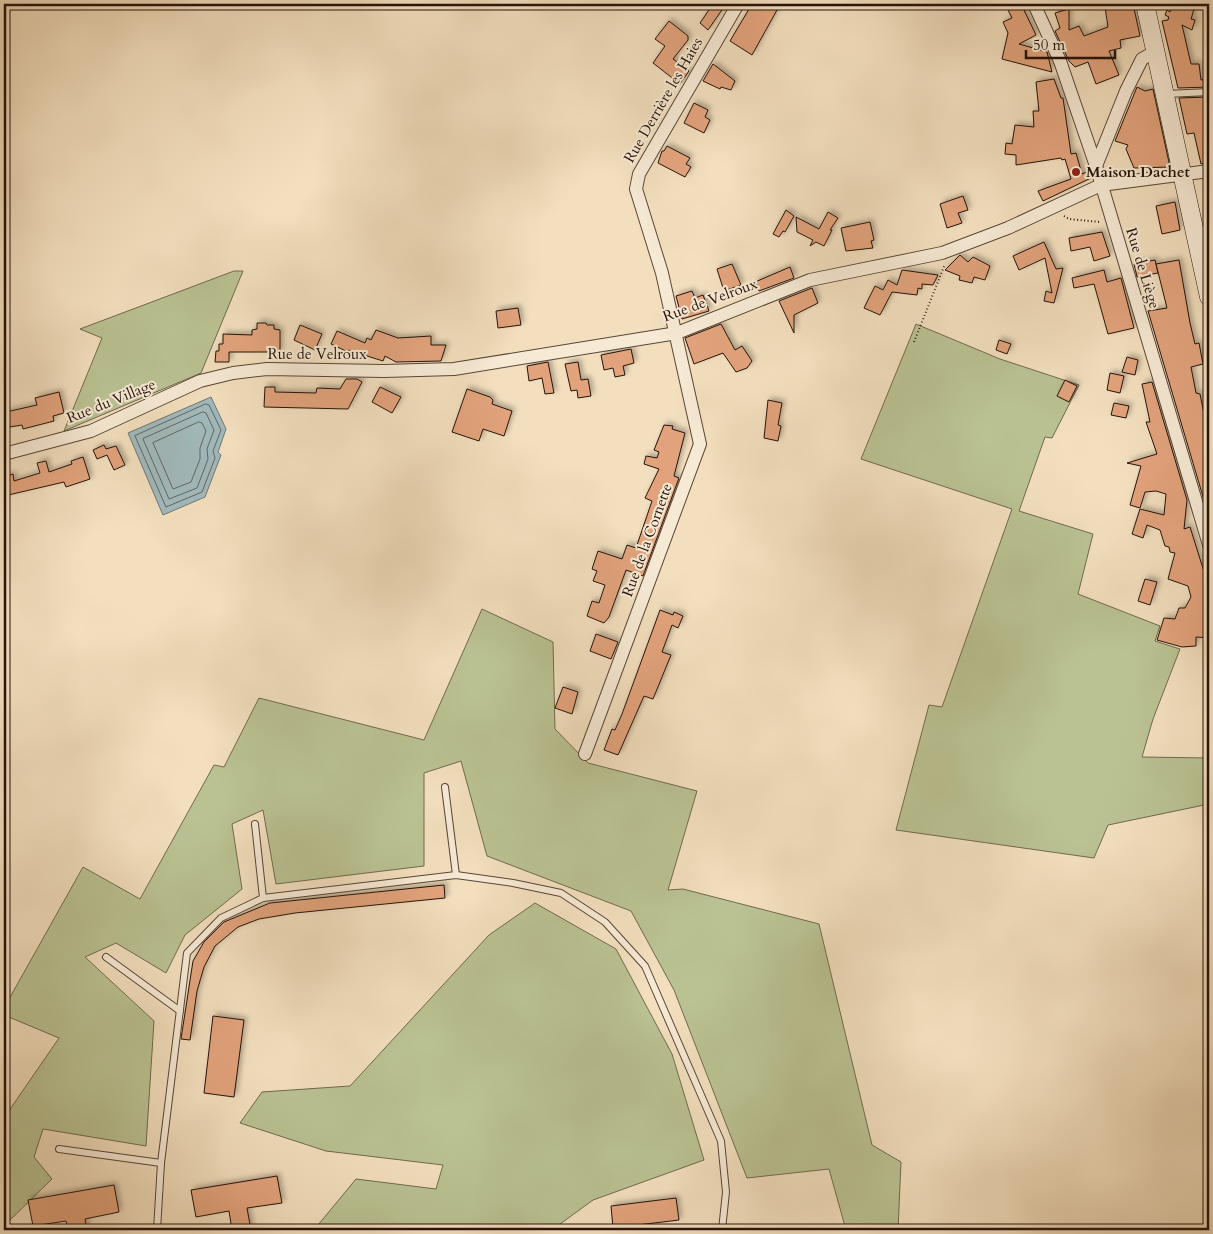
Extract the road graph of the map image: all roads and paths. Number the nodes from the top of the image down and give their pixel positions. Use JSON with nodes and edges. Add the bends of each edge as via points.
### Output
{"nodes":[{"id":1,"x":738,"y":4,"type":"edge"},
{"id":2,"x":1034,"y":4,"type":"edge"},
{"id":3,"x":1146,"y":4,"type":"edge"},
{"id":4,"x":1156,"y":51,"type":"junction"},
{"id":5,"x":1209,"y":92,"type":"edge"},
{"id":6,"x":1166,"y":94,"type":"junction"},
{"id":7,"x":1096,"y":166,"type":"junction"},
{"id":8,"x":1209,"y":171,"type":"edge"},
{"id":9,"x":1183,"y":173,"type":"junction"},
{"id":10,"x":1101,"y":184,"type":"junction"},
{"id":11,"x":1050,"y":208,"type":"junction"},
{"id":12,"x":1113,"y":223,"type":"junction"},
{"id":13,"x":950,"y":250,"type":"junction"},
{"id":14,"x":1209,"y":298,"type":"edge"},
{"id":15,"x":677,"y":333,"type":"junction"},
{"id":16,"x":914,"y":342,"type":"dead end"},
{"id":17,"x":200,"y":381,"type":"joint"},
{"id":18,"x":4,"y":454,"type":"edge"},
{"id":19,"x":1209,"y":545,"type":"edge"},
{"id":20,"x":585,"y":754,"type":"dead end"},
{"id":21,"x":445,"y":787,"type":"dead end"},
{"id":22,"x":255,"y":824,"type":"dead end"},
{"id":23,"x":456,"y":875,"type":"junction"},
{"id":24,"x":263,"y":898,"type":"junction"},
{"id":25,"x":106,"y":957,"type":"dead end"},
{"id":26,"x":180,"y":1011,"type":"junction"},
{"id":27,"x":59,"y":1148,"type":"dead end"},
{"id":28,"x":162,"y":1163,"type":"junction"},
{"id":29,"x":157,"y":1230,"type":"edge"},
{"id":30,"x":722,"y":1230,"type":"edge"}],
"edges":[{"from":1,"to":15,"type":"street","name":"Rue Derrière les Haies","via":[[639,174],[636,189]]},
{"from":2,"to":7,"type":"street","name":"Rue de Liège","via":[[1060,61]]},
{"from":3,"to":4,"type":"main road"},
{"from":4,"to":6,"type":"main road"},
{"from":4,"to":7,"type":"street","via":[[1142,58]]},
{"from":5,"to":6,"type":"lane"},
{"from":6,"to":9,"type":"main road"},
{"from":7,"to":10,"type":"street","name":"Rue de Liège"},
{"from":8,"to":9,"type":"street","name":"Rue de Velroux"},
{"from":9,"to":10,"type":"street","name":"Rue de Velroux"},
{"from":9,"to":14,"type":"main road"},
{"from":10,"to":11,"type":"street","name":"Rue de Velroux"},
{"from":10,"to":12,"type":"street","name":"Rue de Liège"},
{"from":11,"to":12,"type":"path","via":[[1069,219]]},
{"from":11,"to":13,"type":"street","name":"Rue de Velroux"},
{"from":12,"to":19,"type":"street","name":"Rue de Liège"},
{"from":13,"to":15,"type":"street","name":"Rue de Velroux","via":[[810,280]]},
{"from":13,"to":16,"type":"path"},
{"from":15,"to":17,"type":"street","name":"Rue de Velroux","via":[[454,369],[267,369]]},
{"from":15,"to":20,"type":"street","name":"Rue de la Cornette","via":[[700,444]]},
{"from":17,"to":18,"type":"street","name":"Rue du Village","via":[[92,431]]},
{"from":21,"to":23,"type":"lane"},
{"from":22,"to":24,"type":"lane"},
{"from":23,"to":24,"type":"lane"},
{"from":23,"to":30,"type":"lane","via":[[561,893],[605,922],[646,966],[721,1141],[726,1192]]},
{"from":24,"to":26,"type":"lane","via":[[221,918],[187,953]]},
{"from":25,"to":26,"type":"lane"},
{"from":26,"to":28,"type":"lane"},
{"from":27,"to":28,"type":"lane"},
{"from":28,"to":29,"type":"lane"}]}
